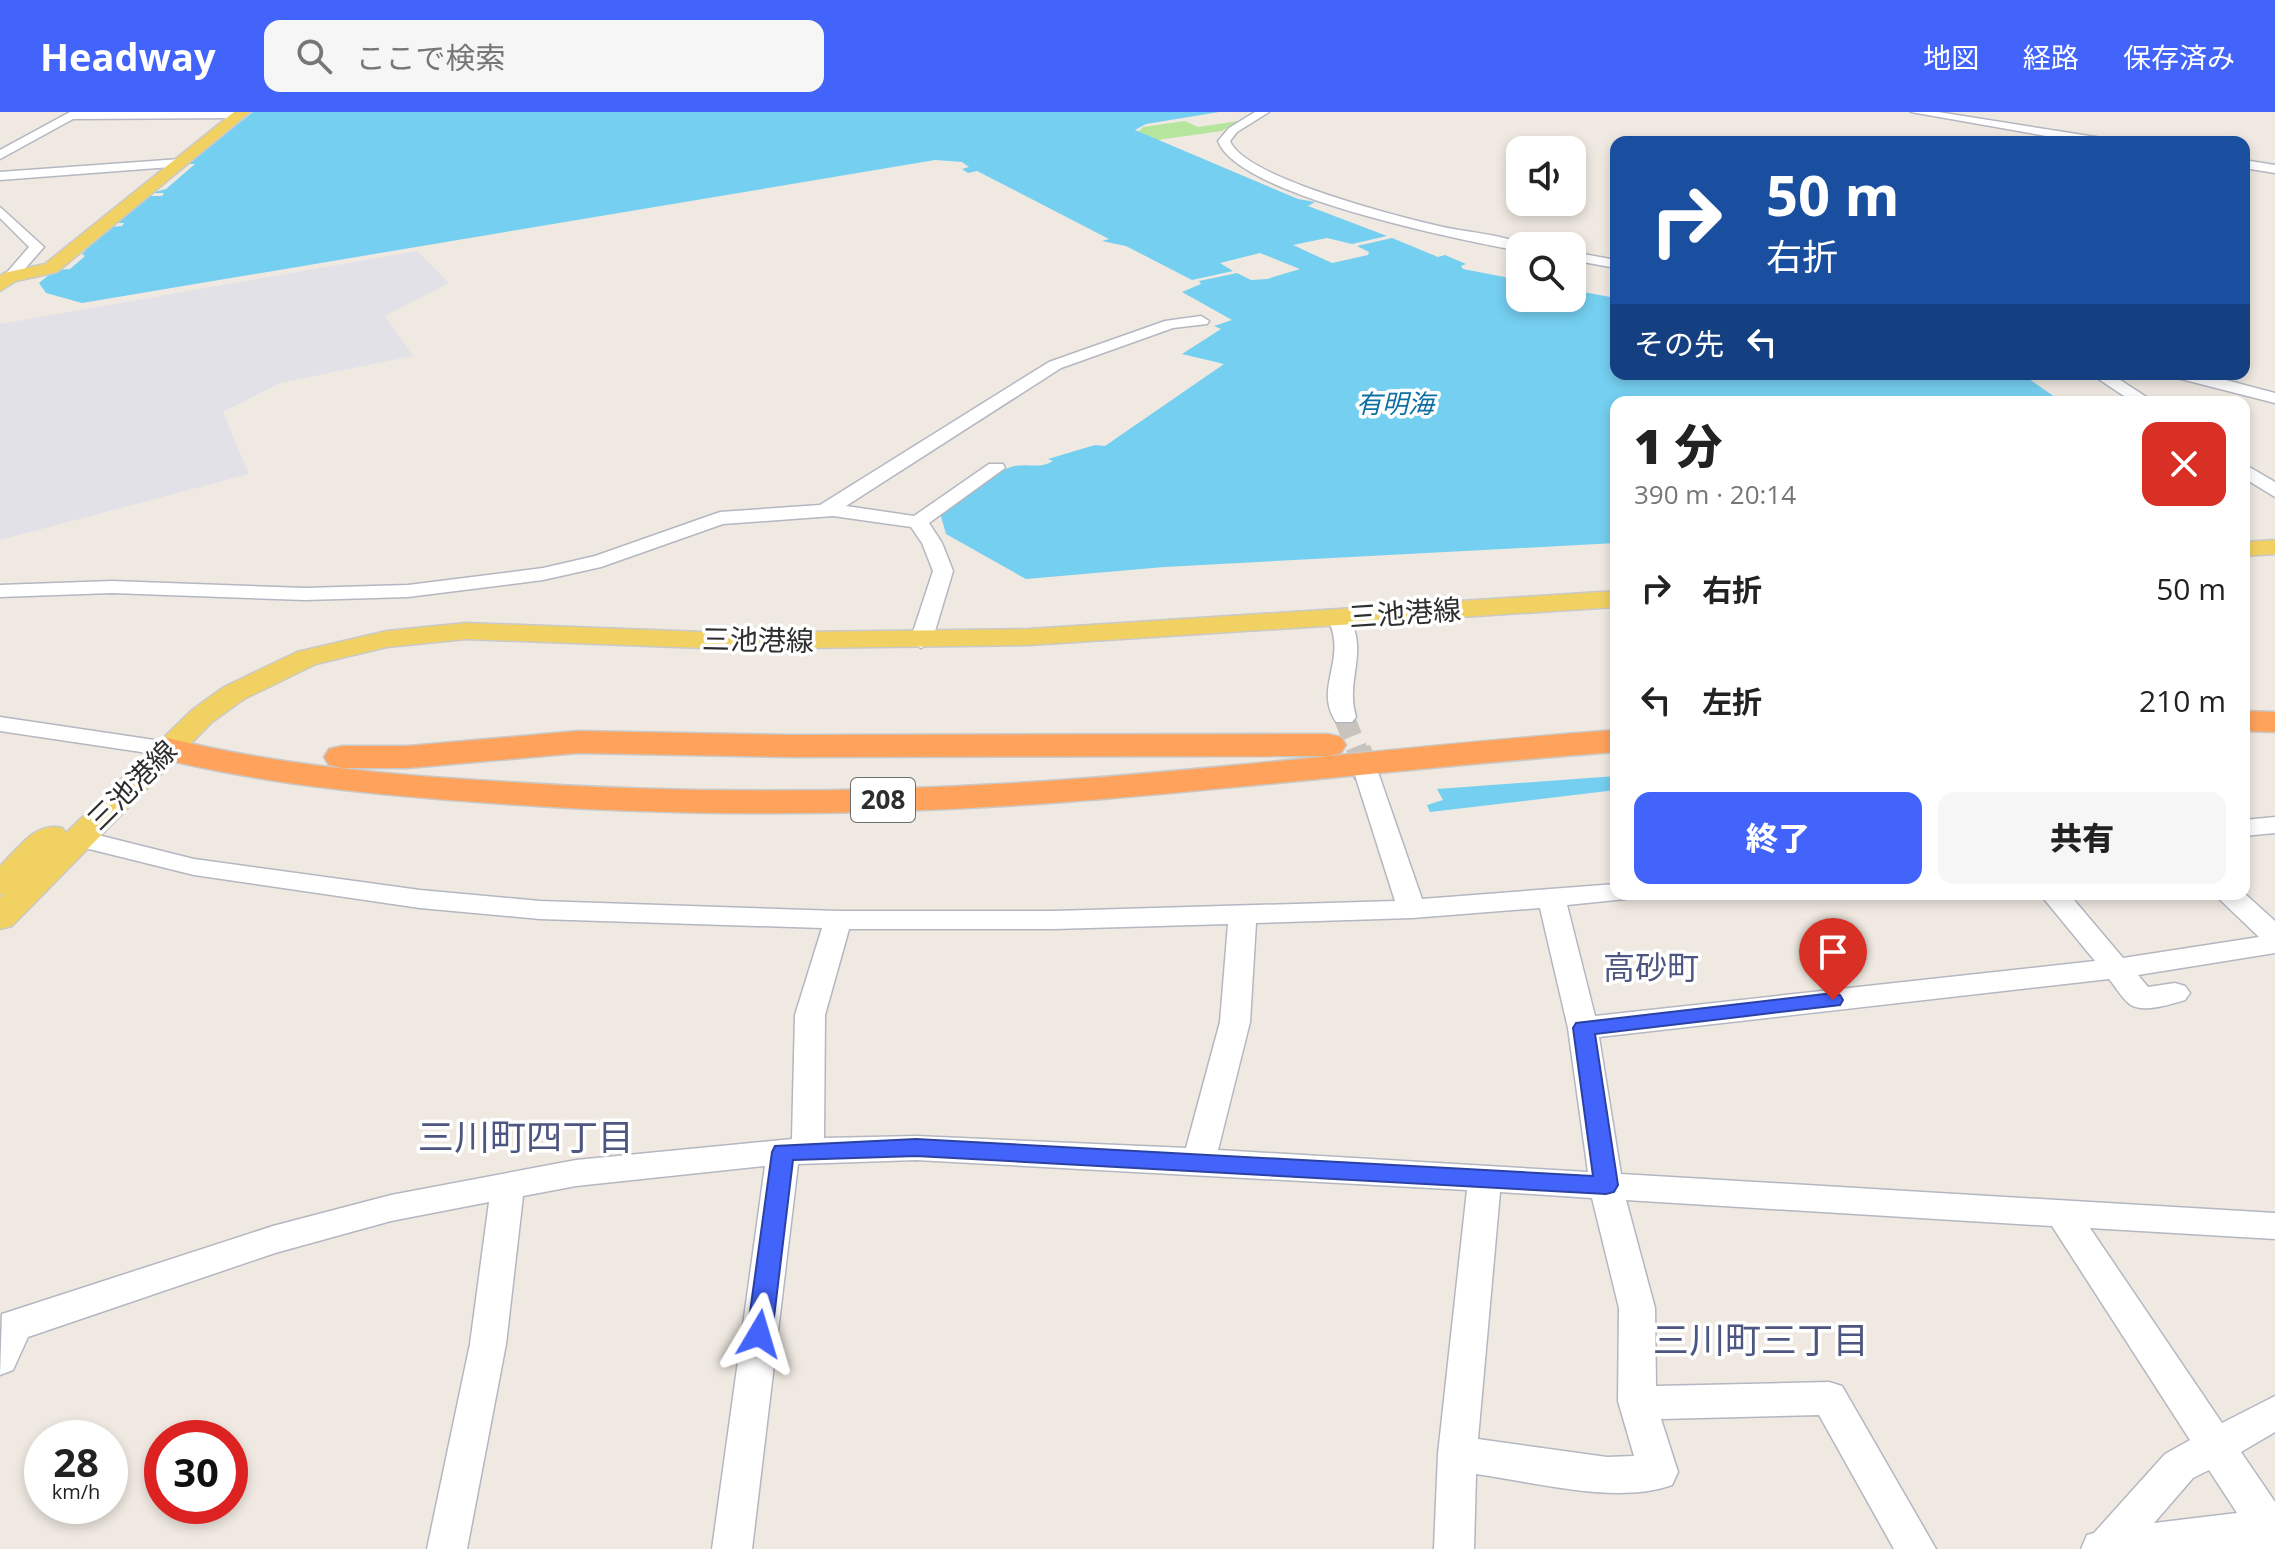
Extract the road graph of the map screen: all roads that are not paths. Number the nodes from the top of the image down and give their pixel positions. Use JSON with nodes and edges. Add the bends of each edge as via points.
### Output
{"nodes":[{"id":1,"x":1263,"y":112,"type":"edge"},
{"id":2,"x":1917,"y":112,"type":"edge"},
{"id":3,"x":241,"y":113,"type":"edge"},
{"id":4,"x":74,"y":114,"type":"edge"},
{"id":5,"x":2065,"y":136,"type":"edge"},
{"id":6,"x":0,"y":155,"type":"edge"},
{"id":7,"x":180,"y":163,"type":"junction"},
{"id":8,"x":2250,"y":165,"type":"edge"},
{"id":9,"x":2275,"y":169,"type":"edge"},
{"id":10,"x":0,"y":176,"type":"edge"},
{"id":11,"x":0,"y":211,"type":"edge"},
{"id":12,"x":1506,"y":244,"type":"edge"},
{"id":13,"x":1586,"y":259,"type":"edge"},
{"id":14,"x":1610,"y":263,"type":"edge"},
{"id":15,"x":19,"y":277,"type":"edge"},
{"id":16,"x":1201,"y":321,"type":"dead end"},
{"id":17,"x":2109,"y":380,"type":"edge"},
{"id":18,"x":2206,"y":380,"type":"edge"},
{"id":19,"x":2135,"y":396,"type":"edge"},
{"id":20,"x":2275,"y":398,"type":"edge"},
{"id":21,"x":996,"y":468,"type":"dead end"},
{"id":22,"x":2250,"y":474,"type":"edge"},
{"id":23,"x":2275,"y":491,"type":"edge"},
{"id":24,"x":826,"y":510,"type":"junction"},
{"id":25,"x":918,"y":522,"type":"junction"},
{"id":26,"x":2275,"y":547,"type":"edge"},
{"id":27,"x":2250,"y":549,"type":"edge"},
{"id":28,"x":2275,"y":560,"type":"edge"},
{"id":29,"x":2250,"y":562,"type":"edge"},
{"id":30,"x":1610,"y":588,"type":"edge"},
{"id":31,"x":0,"y":591,"type":"edge"},
{"id":32,"x":1610,"y":599,"type":"edge"},
{"id":33,"x":1339,"y":619,"type":"junction"},
{"id":34,"x":922,"y":634,"type":"junction"},
{"id":35,"x":1344,"y":717,"type":"tunnel mouth"},
{"id":36,"x":2250,"y":721,"type":"edge"},
{"id":37,"x":2275,"y":722,"type":"edge"},
{"id":38,"x":0,"y":724,"type":"edge"},
{"id":39,"x":1608,"y":742,"type":"edge"},
{"id":40,"x":155,"y":747,"type":"junction"},
{"id":41,"x":1367,"y":775,"type":"tunnel mouth"},
{"id":42,"x":2275,"y":825,"type":"edge"},
{"id":43,"x":2250,"y":827,"type":"edge"},
{"id":44,"x":78,"y":838,"type":"junction"},
{"id":45,"x":0,"y":885,"type":"edge"},
{"id":46,"x":1610,"y":894,"type":"edge"},
{"id":47,"x":1552,"y":899,"type":"junction"},
{"id":48,"x":2059,"y":900,"type":"edge"},
{"id":49,"x":2235,"y":900,"type":"edge"},
{"id":50,"x":1412,"y":909,"type":"junction"},
{"id":51,"x":1243,"y":915,"type":"junction"},
{"id":52,"x":0,"y":918,"type":"edge"},
{"id":53,"x":838,"y":920,"type":"junction"},
{"id":54,"x":2275,"y":936,"type":"edge"},
{"id":55,"x":2275,"y":944,"type":"edge"},
{"id":56,"x":2114,"y":969,"type":"junction"},
{"id":57,"x":2175,"y":993,"type":"dead end"},
{"id":58,"x":1583,"y":1028,"type":"junction"},
{"id":59,"x":796,"y":1151,"type":"junction"},
{"id":60,"x":1199,"y":1161,"type":"junction"},
{"id":61,"x":1485,"y":1177,"type":"junction"},
{"id":62,"x":508,"y":1185,"type":"junction"},
{"id":63,"x":1606,"y":1185,"type":"junction"},
{"id":64,"x":2062,"y":1213,"type":"junction"},
{"id":65,"x":2275,"y":1226,"type":"edge"},
{"id":66,"x":7,"y":1328,"type":"edge"},
{"id":67,"x":0,"y":1359,"type":"edge"},
{"id":68,"x":1637,"y":1401,"type":"junction"},
{"id":69,"x":2275,"y":1413,"type":"edge"},
{"id":70,"x":2214,"y":1445,"type":"junction"},
{"id":71,"x":1457,"y":1454,"type":"junction"},
{"id":72,"x":2273,"y":1531,"type":"edge"},
{"id":73,"x":2104,"y":1548,"type":"edge"},
{"id":74,"x":447,"y":1549,"type":"edge"},
{"id":75,"x":732,"y":1549,"type":"edge"},
{"id":76,"x":1454,"y":1549,"type":"edge"},
{"id":77,"x":1916,"y":1549,"type":"edge"}],
"edges":[{"from":1,"to":12,"type":"street","via":[[1233,130],[1224,141],[1228,152],[1307,192],[1417,227]]},
{"from":2,"to":5,"type":"street"},
{"from":3,"to":4,"type":"street"},
{"from":3,"to":7,"type":"main road"},
{"from":4,"to":6,"type":"street"},
{"from":7,"to":10,"type":"street"},
{"from":7,"to":15,"type":"main road","via":[[51,268]]},
{"from":8,"to":9,"type":"street"},
{"from":11,"to":15,"type":"street","via":[[37,247]]},
{"from":13,"to":14,"type":"street"},
{"from":16,"to":24,"type":"street","via":[[1171,324],[1055,365]]},
{"from":17,"to":19,"type":"street"},
{"from":18,"to":20,"type":"street"},
{"from":21,"to":25,"type":"street"},
{"from":22,"to":23,"type":"street"},
{"from":24,"to":25,"type":"street"},
{"from":24,"to":31,"type":"street","via":[[711,519],[601,561],[408,591]]},
{"from":25,"to":34,"type":"street","via":[[943,571]]},
{"from":26,"to":27,"type":"main road"},
{"from":28,"to":29,"type":"main road"},
{"from":30,"to":34,"type":"main road","name":"三池港線"},
{"from":32,"to":33,"type":"main road","name":"三池港線"},
{"from":33,"to":34,"type":"main road","name":"三池港線","via":[[1129,633]]},
{"from":33,"to":35,"type":"street","via":[[1350,651],[1338,693]]},
{"from":34,"to":40,"type":"main road","name":"三池港線","via":[[729,641],[466,631],[387,639],[307,658],[271,673]]},
{"from":36,"to":37,"type":"highway"},
{"from":38,"to":40,"type":"street"},
{"from":39,"to":40,"type":"highway","number":"208","via":[[791,746],[623,741],[353,758]]},
{"from":39,"to":40,"type":"highway","number":"208","via":[[998,795],[775,802],[569,798],[426,788],[224,765]]},
{"from":40,"to":44,"type":"main road","name":"三池港線"},
{"from":40,"to":45,"type":"main road","name":"三池港線"},
{"from":41,"to":50,"type":"street"},
{"from":42,"to":43,"type":"street"},
{"from":44,"to":52,"type":"main road","name":"三池港線"},
{"from":44,"to":53,"type":"street","via":[[194,867],[420,899],[540,910]]},
{"from":46,"to":47,"type":"street"},
{"from":47,"to":50,"type":"street"},
{"from":47,"to":58,"type":"street"},
{"from":48,"to":56,"type":"street"},
{"from":49,"to":54,"type":"street"},
{"from":50,"to":51,"type":"street"},
{"from":51,"to":53,"type":"street"},
{"from":51,"to":60,"type":"street","via":[[1235,1022]]},
{"from":53,"to":59,"type":"street","via":[[810,1015]]},
{"from":55,"to":56,"type":"street"},
{"from":56,"to":57,"type":"street","via":[[2141,998]]},
{"from":56,"to":58,"type":"street"},
{"from":58,"to":63,"type":"street"},
{"from":59,"to":60,"type":"street","via":[[916,1148]]},
{"from":59,"to":62,"type":"street","via":[[630,1166]]},
{"from":59,"to":75,"type":"street"},
{"from":60,"to":61,"type":"street"},
{"from":61,"to":63,"type":"street"},
{"from":61,"to":71,"type":"street"},
{"from":62,"to":66,"type":"street","via":[[391,1208],[273,1240]]},
{"from":62,"to":74,"type":"street","via":[[488,1344]]},
{"from":63,"to":64,"type":"street"},
{"from":63,"to":68,"type":"street","via":[[1637,1308]]},
{"from":64,"to":65,"type":"street"},
{"from":64,"to":70,"type":"street"},
{"from":66,"to":67,"type":"street"},
{"from":68,"to":71,"type":"street","via":[[1658,1472],[1607,1475]]},
{"from":68,"to":77,"type":"street","via":[[1829,1398]]},
{"from":69,"to":70,"type":"street"},
{"from":70,"to":72,"type":"street"},
{"from":70,"to":73,"type":"street","via":[[2179,1466]]},
{"from":71,"to":76,"type":"street"},
{"from":72,"to":73,"type":"street"}]}
